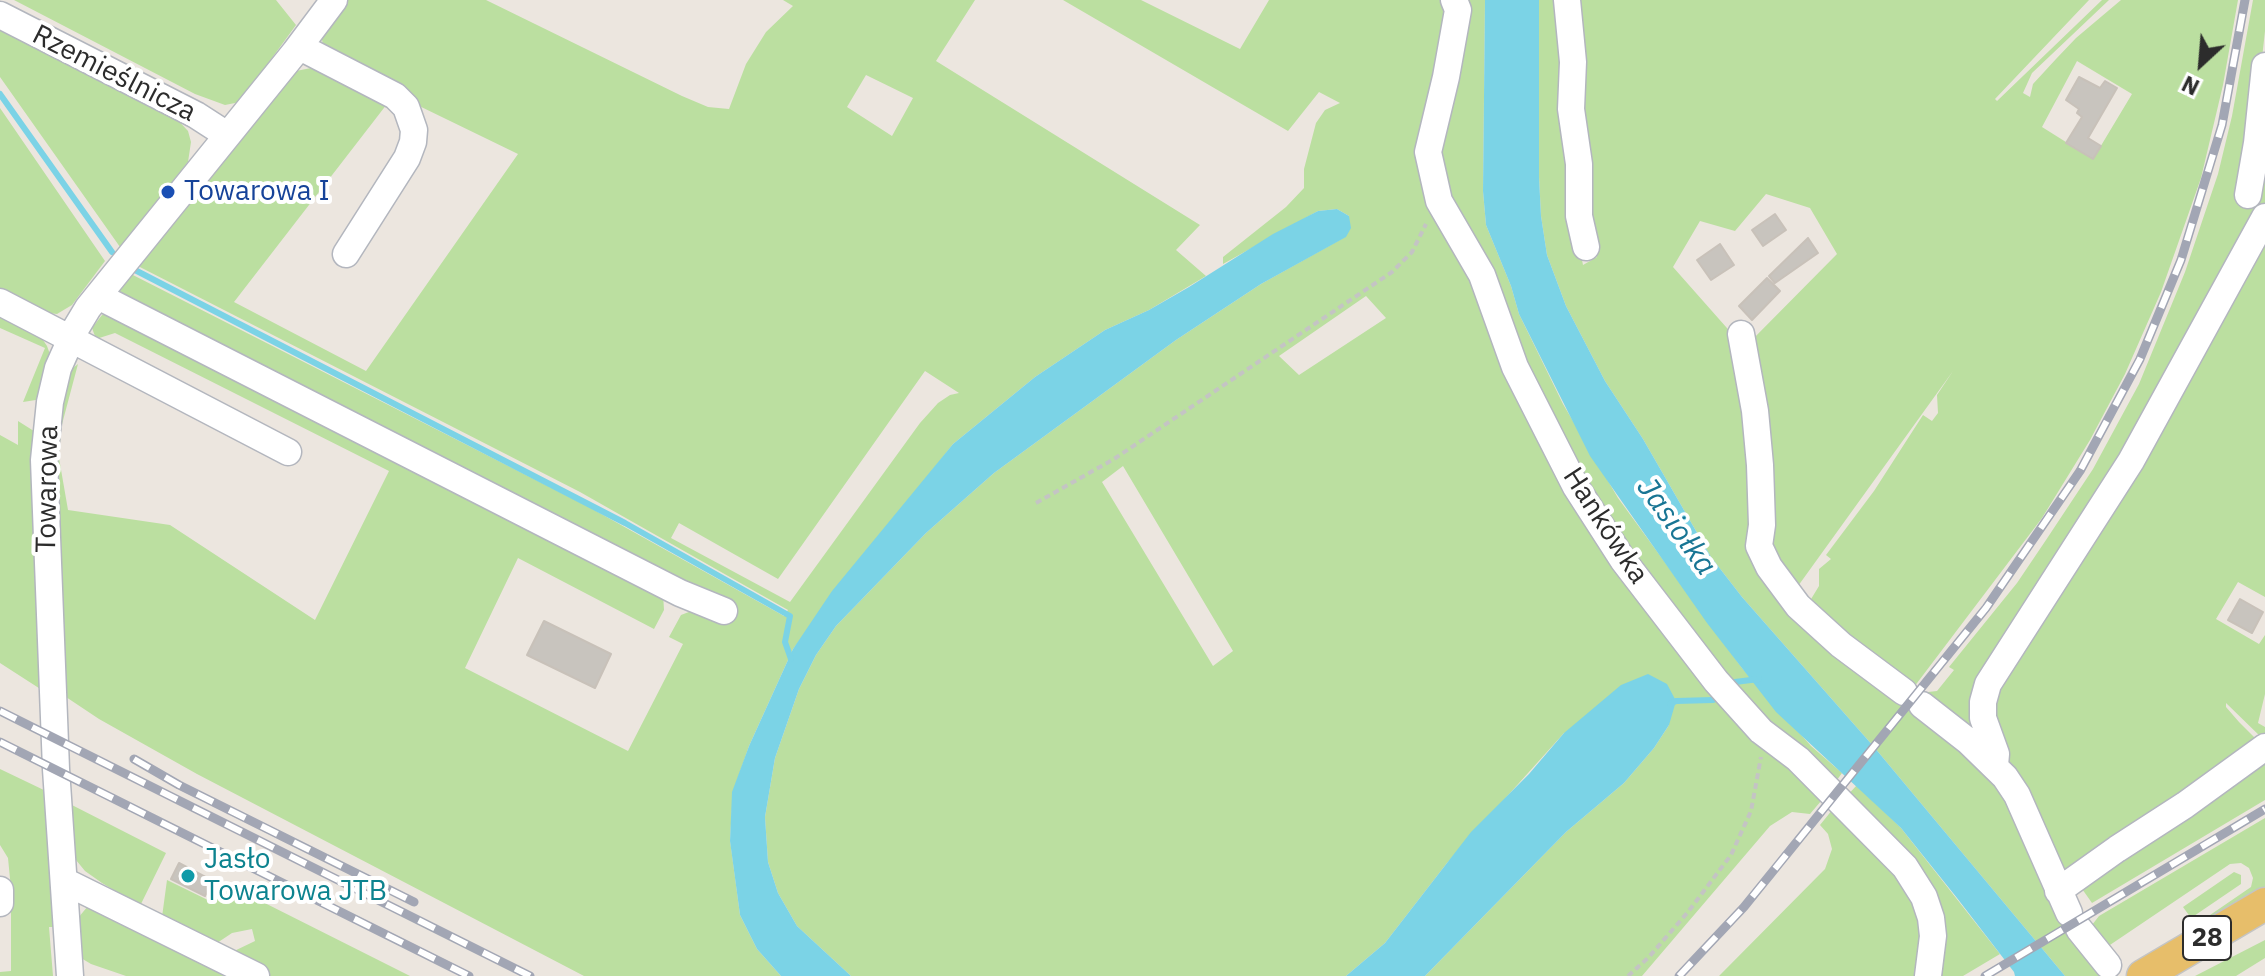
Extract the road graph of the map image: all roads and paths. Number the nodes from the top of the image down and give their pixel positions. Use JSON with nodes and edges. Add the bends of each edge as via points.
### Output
{"nodes":[{"id":1,"x":334,"y":0,"type":"edge"},
{"id":2,"x":1454,"y":0,"type":"edge"},
{"id":3,"x":1567,"y":0,"type":"edge"},
{"id":4,"x":0,"y":15,"type":"edge"},
{"id":5,"x":300,"y":47,"type":"junction"},
{"id":6,"x":2265,"y":66,"type":"edge"},
{"id":7,"x":227,"y":135,"type":"junction"},
{"id":8,"x":2248,"y":195,"type":"dead end"},
{"id":9,"x":1439,"y":201,"type":"junction"},
{"id":10,"x":2265,"y":217,"type":"edge"},
{"id":11,"x":1586,"y":247,"type":"dead end"},
{"id":12,"x":346,"y":254,"type":"dead end"},
{"id":13,"x":98,"y":296,"type":"junction"},
{"id":14,"x":0,"y":302,"type":"edge"},
{"id":15,"x":1741,"y":334,"type":"dead end"},
{"id":16,"x":71,"y":337,"type":"junction"},
{"id":17,"x":288,"y":452,"type":"dead end"},
{"id":18,"x":1036,"y":503,"type":"dead end"},
{"id":19,"x":724,"y":611,"type":"dead end"},
{"id":20,"x":1761,"y":731,"type":"junction"},
{"id":21,"x":2265,"y":747,"type":"edge"},
{"id":22,"x":1995,"y":765,"type":"junction"},
{"id":23,"x":64,"y":881,"type":"junction"},
{"id":24,"x":0,"y":890,"type":"edge"},
{"id":25,"x":0,"y":903,"type":"edge"},
{"id":26,"x":2265,"y":904,"type":"edge"},
{"id":27,"x":2068,"y":911,"type":"junction"},
{"id":28,"x":2108,"y":965,"type":"dead end"},
{"id":29,"x":2146,"y":974,"type":"edge"},
{"id":30,"x":70,"y":976,"type":"edge"},
{"id":31,"x":256,"y":976,"type":"edge"},
{"id":32,"x":1628,"y":976,"type":"edge"},
{"id":33,"x":1928,"y":976,"type":"edge"}],
"edges":[{"from":1,"to":5,"type":"street","name":"Towarowa"},
{"from":2,"to":9,"type":"street","name":"Hankówka","via":[[1458,10],[1449,64],[1428,152]]},
{"from":3,"to":11,"type":"street","via":[[1579,216]]},
{"from":4,"to":7,"type":"street","name":"Rzemieślnicza"},
{"from":5,"to":7,"type":"street","name":"Towarowa"},
{"from":5,"to":12,"type":"street","via":[[395,96],[412,121],[407,158]]},
{"from":6,"to":8,"type":"street"},
{"from":7,"to":13,"type":"street","name":"Towarowa"},
{"from":9,"to":18,"type":"path","via":[[1412,252],[1392,272],[1114,459]]},
{"from":9,"to":20,"type":"street","name":"Hankówka","via":[[1482,275],[1515,367],[1576,487],[1632,572]]},
{"from":10,"to":22,"type":"street","via":[[2131,461],[1988,684],[1983,718]]},
{"from":13,"to":16,"type":"street","name":"Towarowa"},
{"from":13,"to":19,"type":"street"},
{"from":14,"to":16,"type":"street"},
{"from":15,"to":22,"type":"street","via":[[1760,465],[1759,546],[1769,567],[1807,616]]},
{"from":16,"to":17,"type":"street"},
{"from":16,"to":23,"type":"street","name":"Towarowa","via":[[55,380],[44,460]]},
{"from":20,"to":32,"type":"path","via":[[1751,811],[1731,855],[1688,912]]},
{"from":20,"to":33,"type":"street","name":"Hankówka","via":[[1798,759],[1905,867],[1931,918]]},
{"from":21,"to":27,"type":"street","via":[[2197,797]]},
{"from":22,"to":27,"type":"street","via":[[2017,795]]},
{"from":23,"to":30,"type":"street","name":"Towarowa"},
{"from":23,"to":31,"type":"street"},
{"from":24,"to":25,"type":"street"},
{"from":26,"to":29,"type":"main road","number":"28"},
{"from":27,"to":28,"type":"street"}]}
